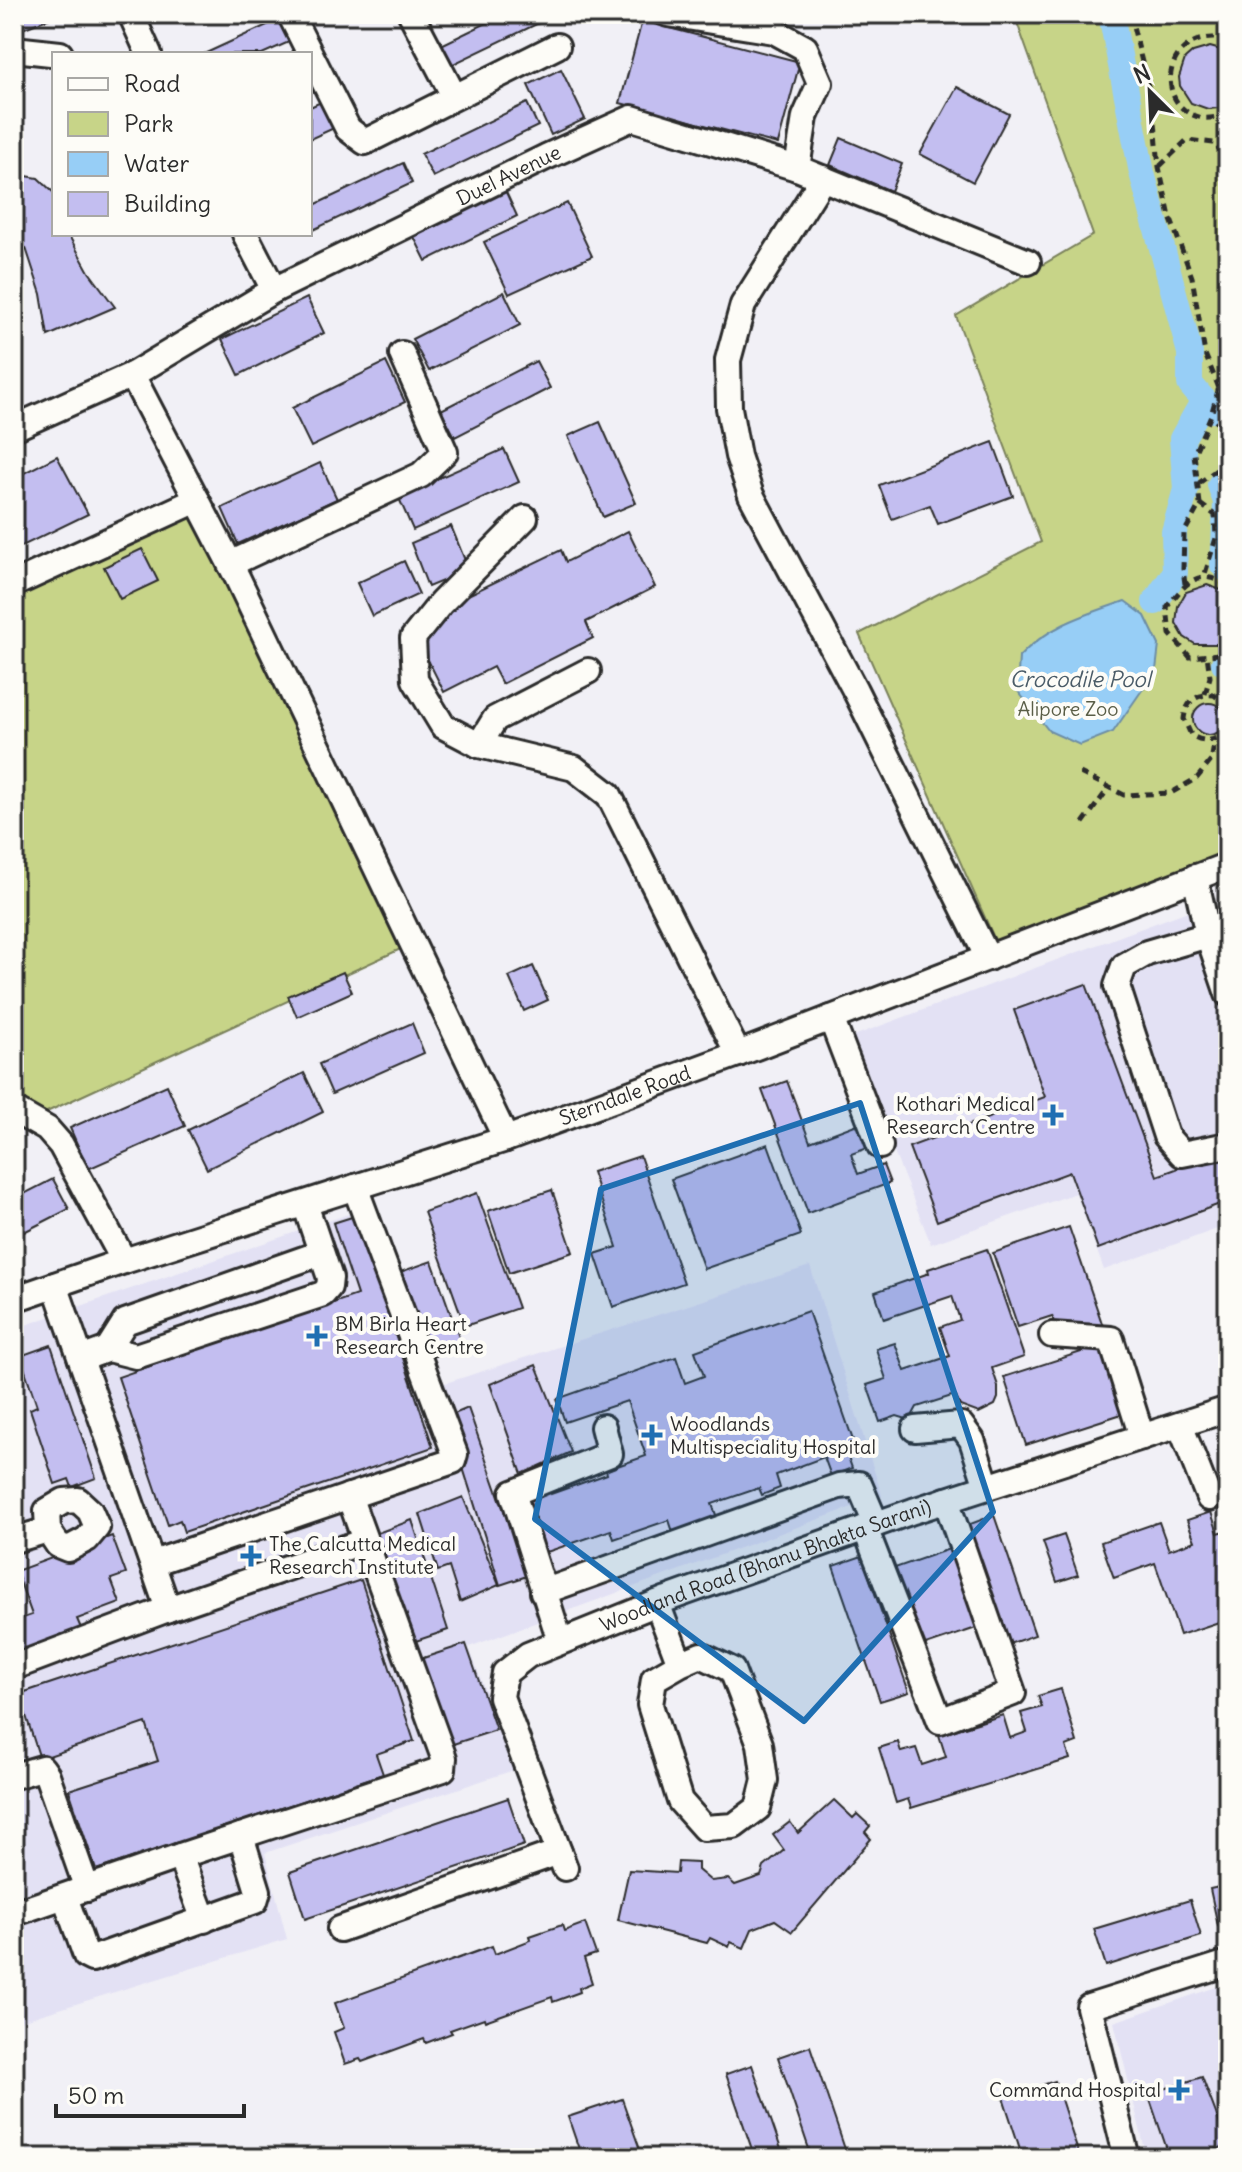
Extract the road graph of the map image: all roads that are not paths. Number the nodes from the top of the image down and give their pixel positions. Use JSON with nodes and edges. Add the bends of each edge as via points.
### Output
{"nodes":[{"id":1,"x":131,"y":14,"type":"edge"},
{"id":2,"x":290,"y":14,"type":"edge"},
{"id":3,"x":411,"y":14,"type":"edge"},
{"id":4,"x":668,"y":14,"type":"edge"},
{"id":5,"x":557,"y":46,"type":"dead end"},
{"id":6,"x":14,"y":49,"type":"edge"},
{"id":7,"x":148,"y":52,"type":"edge"},
{"id":8,"x":309,"y":52,"type":"edge"},
{"id":9,"x":52,"y":53,"type":"edge"},
{"id":10,"x":312,"y":58,"type":"edge"},
{"id":11,"x":454,"y":96,"type":"junction"},
{"id":12,"x":797,"y":168,"type":"junction"},
{"id":13,"x":823,"y":178,"type":"junction"},
{"id":14,"x":246,"y":236,"type":"edge"},
{"id":15,"x":1028,"y":262,"type":"dead end"},
{"id":16,"x":274,"y":290,"type":"junction"},
{"id":17,"x":402,"y":354,"type":"dead end"},
{"id":18,"x":132,"y":375,"type":"junction"},
{"id":19,"x":14,"y":428,"type":"edge"},
{"id":20,"x":197,"y":500,"type":"junction"},
{"id":21,"x":525,"y":518,"type":"dead end"},
{"id":22,"x":230,"y":564,"type":"junction"},
{"id":23,"x":14,"y":584,"type":"edge"},
{"id":24,"x":588,"y":671,"type":"dead end"},
{"id":25,"x":479,"y":745,"type":"junction"},
{"id":26,"x":1228,"y":865,"type":"edge"},
{"id":27,"x":1195,"y":877,"type":"junction"},
{"id":28,"x":1208,"y":935,"type":"junction"},
{"id":29,"x":988,"y":958,"type":"junction"},
{"id":30,"x":1228,"y":994,"type":"edge"},
{"id":31,"x":831,"y":1018,"type":"junction"},
{"id":32,"x":738,"y":1054,"type":"junction"},
{"id":33,"x":14,"y":1110,"type":"edge"},
{"id":34,"x":506,"y":1139,"type":"junction"},
{"id":35,"x":1228,"y":1145,"type":"edge"},
{"id":36,"x":880,"y":1146,"type":"dead end"},
{"id":37,"x":355,"y":1187,"type":"junction"},
{"id":38,"x":305,"y":1204,"type":"junction"},
{"id":39,"x":321,"y":1253,"type":"junction"},
{"id":40,"x":124,"y":1261,"type":"junction"},
{"id":41,"x":55,"y":1285,"type":"junction"},
{"id":42,"x":14,"y":1299,"type":"edge"},
{"id":43,"x":1052,"y":1335,"type":"dead end"},
{"id":44,"x":108,"y":1349,"type":"junction"},
{"id":45,"x":81,"y":1359,"type":"junction"},
{"id":46,"x":1228,"y":1409,"type":"edge"},
{"id":47,"x":1180,"y":1425,"type":"junction"},
{"id":48,"x":603,"y":1427,"type":"dead end"},
{"id":49,"x":915,"y":1429,"type":"dead end"},
{"id":50,"x":1142,"y":1437,"type":"junction"},
{"id":51,"x":987,"y":1487,"type":"junction"},
{"id":52,"x":349,"y":1496,"type":"junction"},
{"id":53,"x":1209,"y":1498,"type":"dead end"},
{"id":54,"x":946,"y":1500,"type":"junction"},
{"id":55,"x":871,"y":1526,"type":"junction"},
{"id":56,"x":48,"y":1530,"type":"dead end"},
{"id":57,"x":14,"y":1540,"type":"edge"},
{"id":58,"x":365,"y":1541,"type":"junction"},
{"id":59,"x":153,"y":1563,"type":"junction"},
{"id":60,"x":543,"y":1592,"type":"junction"},
{"id":61,"x":657,"y":1603,"type":"junction"},
{"id":62,"x":168,"y":1609,"type":"junction"},
{"id":63,"x":560,"y":1641,"type":"junction"},
{"id":64,"x":680,"y":1664,"type":"junction"},
{"id":65,"x":14,"y":1667,"type":"edge"},
{"id":66,"x":14,"y":1776,"type":"edge"},
{"id":67,"x":241,"y":1836,"type":"junction"},
{"id":68,"x":180,"y":1856,"type":"junction"},
{"id":69,"x":76,"y":1893,"type":"junction"},
{"id":70,"x":14,"y":1907,"type":"edge"},
{"id":71,"x":204,"y":1920,"type":"junction"},
{"id":72,"x":340,"y":1929,"type":"dead end"},
{"id":73,"x":1228,"y":1963,"type":"edge"},
{"id":74,"x":1127,"y":2158,"type":"edge"}],
"edges":[{"from":1,"to":7,"type":"street"},
{"from":2,"to":8,"type":"street"},
{"from":3,"to":11,"type":"street"},
{"from":4,"to":12,"type":"street","via":[[774,31],[805,48],[820,83],[805,117]]},
{"from":5,"to":11,"type":"street"},
{"from":6,"to":9,"type":"street"},
{"from":10,"to":11,"type":"street","via":[[348,129],[365,142]]},
{"from":12,"to":13,"type":"street","name":"Duel Avenue"},
{"from":12,"to":16,"type":"street","name":"Duel Avenue","via":[[632,118]]},
{"from":13,"to":15,"type":"street","name":"Duel Avenue"},
{"from":13,"to":29,"type":"street","via":[[743,305],[728,360],[738,456],[751,495]]},
{"from":14,"to":16,"type":"street"},
{"from":16,"to":18,"type":"street","name":"Duel Avenue"},
{"from":17,"to":22,"type":"street","via":[[445,452],[421,475]]},
{"from":18,"to":19,"type":"street","name":"Duel Avenue"},
{"from":18,"to":20,"type":"street"},
{"from":20,"to":22,"type":"street"},
{"from":20,"to":23,"type":"street"},
{"from":21,"to":25,"type":"street","via":[[413,638],[415,680],[443,726]]},
{"from":22,"to":34,"type":"street"},
{"from":24,"to":25,"type":"street","via":[[495,719]]},
{"from":25,"to":32,"type":"street","via":[[574,768],[609,795]]},
{"from":26,"to":27,"type":"street","name":"Sterndale Road"},
{"from":27,"to":28,"type":"street"},
{"from":27,"to":29,"type":"street","name":"Sterndale Road"},
{"from":28,"to":30,"type":"street"},
{"from":28,"to":35,"type":"street","via":[[1147,953],[1124,966],[1117,986],[1166,1136],[1182,1154]]},
{"from":29,"to":31,"type":"street","name":"Sterndale Road"},
{"from":31,"to":32,"type":"street","name":"Sterndale Road"},
{"from":31,"to":36,"type":"street"},
{"from":32,"to":34,"type":"street","name":"Sterndale Road"},
{"from":33,"to":40,"type":"street","via":[[47,1129],[61,1145]]},
{"from":34,"to":37,"type":"street","name":"Sterndale Road"},
{"from":37,"to":38,"type":"street","name":"Sterndale Road"},
{"from":37,"to":52,"type":"street","via":[[455,1457]]},
{"from":38,"to":39,"type":"street"},
{"from":38,"to":40,"type":"street","name":"Sterndale Road"},
{"from":39,"to":44,"type":"street","via":[[125,1322]]},
{"from":39,"to":44,"type":"street","via":[[330,1278],[323,1294],[136,1356]]},
{"from":40,"to":41,"type":"street","name":"Sterndale Road"},
{"from":41,"to":42,"type":"street","name":"Sterndale Road"},
{"from":41,"to":45,"type":"street"},
{"from":43,"to":50,"type":"street","via":[[1111,1339]]},
{"from":44,"to":45,"type":"street"},
{"from":45,"to":59,"type":"street"},
{"from":46,"to":47,"type":"street","name":"Woodland Road (Bhanu Bhakta Sarani)"},
{"from":47,"to":50,"type":"street","name":"Woodland Road (Bhanu Bhakta Sarani)"},
{"from":47,"to":53,"type":"street"},
{"from":48,"to":60,"type":"street","via":[[610,1454],[513,1493]]},
{"from":49,"to":51,"type":"street","via":[[961,1425],[972,1440]]},
{"from":50,"to":51,"type":"street","name":"Woodland Road (Bhanu Bhakta Sarani)"},
{"from":51,"to":54,"type":"street","name":"Woodland Road (Bhanu Bhakta Sarani)"},
{"from":52,"to":58,"type":"street"},
{"from":52,"to":59,"type":"street"},
{"from":54,"to":55,"type":"street","name":"Woodland Road (Bhanu Bhakta Sarani)"},
{"from":54,"to":55,"type":"street","via":[[1013,1693],[940,1721]]},
{"from":55,"to":60,"type":"street","via":[[859,1484],[839,1486]]},
{"from":55,"to":61,"type":"street","name":"Woodland Road (Bhanu Bhakta Sarani)"},
{"from":56,"to":57,"type":"street"},
{"from":58,"to":62,"type":"street"},
{"from":58,"to":67,"type":"street","via":[[444,1758],[443,1769]]},
{"from":59,"to":62,"type":"street"},
{"from":60,"to":63,"type":"street"},
{"from":61,"to":63,"type":"street","name":"Woodland Road (Bhanu Bhakta Sarani)"},
{"from":61,"to":64,"type":"street"},
{"from":62,"to":65,"type":"street"},
{"from":63,"to":72,"type":"street","name":"Woodland Road (Bhanu Bhakta Sarani)","via":[[505,1673],[501,1697],[562,1860]]},
{"from":64,"to":64,"type":"street","via":[[701,1655],[732,1670],[760,1744],[765,1780],[758,1808],[734,1826],[704,1828],[680,1801],[650,1705],[654,1679]]},
{"from":66,"to":69,"type":"street","via":[[42,1768],[47,1775]]},
{"from":67,"to":68,"type":"street"},
{"from":67,"to":71,"type":"street","via":[[258,1896]]},
{"from":68,"to":69,"type":"street"},
{"from":68,"to":71,"type":"street"},
{"from":69,"to":70,"type":"street","via":[[24,1910]]},
{"from":69,"to":71,"type":"street","via":[[86,1956],[92,1959]]},
{"from":73,"to":74,"type":"street","via":[[1089,2007]]}]}
